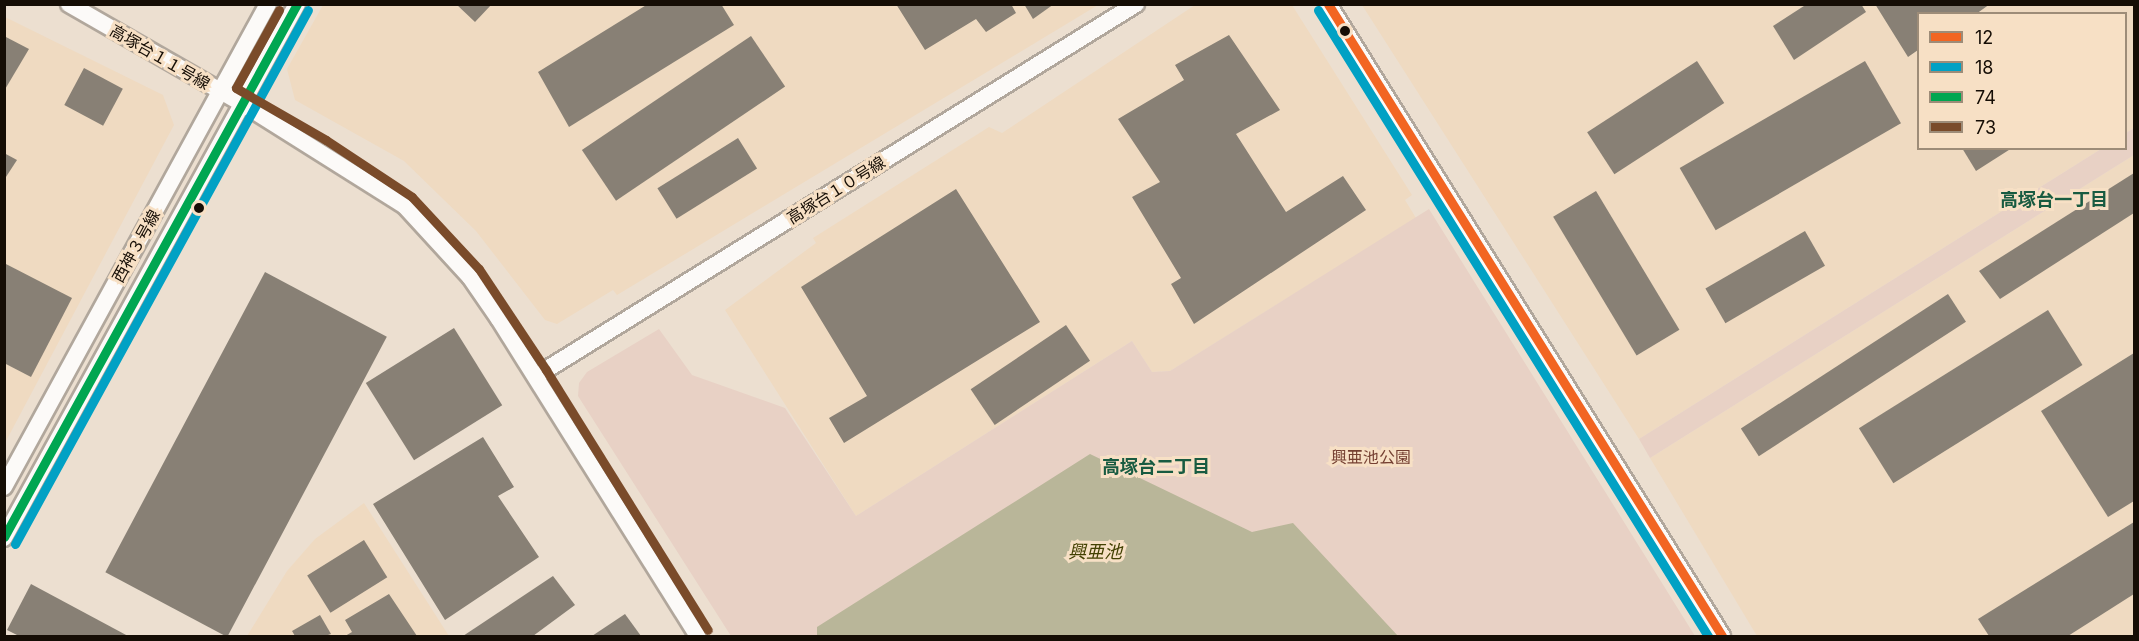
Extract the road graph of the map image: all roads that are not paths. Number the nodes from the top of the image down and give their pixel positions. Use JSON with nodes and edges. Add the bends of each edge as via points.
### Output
{"nodes":[{"id":1,"x":69,"y":4,"type":"edge"},
{"id":2,"x":268,"y":4,"type":"edge"},
{"id":3,"x":297,"y":4,"type":"edge"},
{"id":4,"x":1136,"y":4,"type":"edge"},
{"id":5,"x":1328,"y":4,"type":"edge"},
{"id":6,"x":220,"y":92,"type":"junction"},
{"id":7,"x":243,"y":104,"type":"junction"},
{"id":8,"x":536,"y":376,"type":"junction"},
{"id":9,"x":4,"y":487,"type":"edge"},
{"id":10,"x":4,"y":538,"type":"edge"},
{"id":11,"x":698,"y":636,"type":"edge"},
{"id":12,"x":1722,"y":636,"type":"edge"}],
"edges":[{"from":1,"to":6,"type":"street","name":"高塚台１１号線"},
{"from":2,"to":6,"type":"street","name":"西神３号線"},
{"from":3,"to":7,"type":"street","name":"西神３号線"},
{"from":4,"to":8,"type":"street","name":"高塚台１０号線"},
{"from":5,"to":12,"type":"street"},
{"from":6,"to":7,"type":"street","name":"高塚台１１号線"},
{"from":6,"to":9,"type":"street","name":"西神３号線"},
{"from":7,"to":8,"type":"street","name":"高塚台１１号線","via":[[405,206],[470,277]]},
{"from":7,"to":10,"type":"street","name":"西神３号線"},
{"from":8,"to":11,"type":"street","name":"高塚台１１号線"}]}
